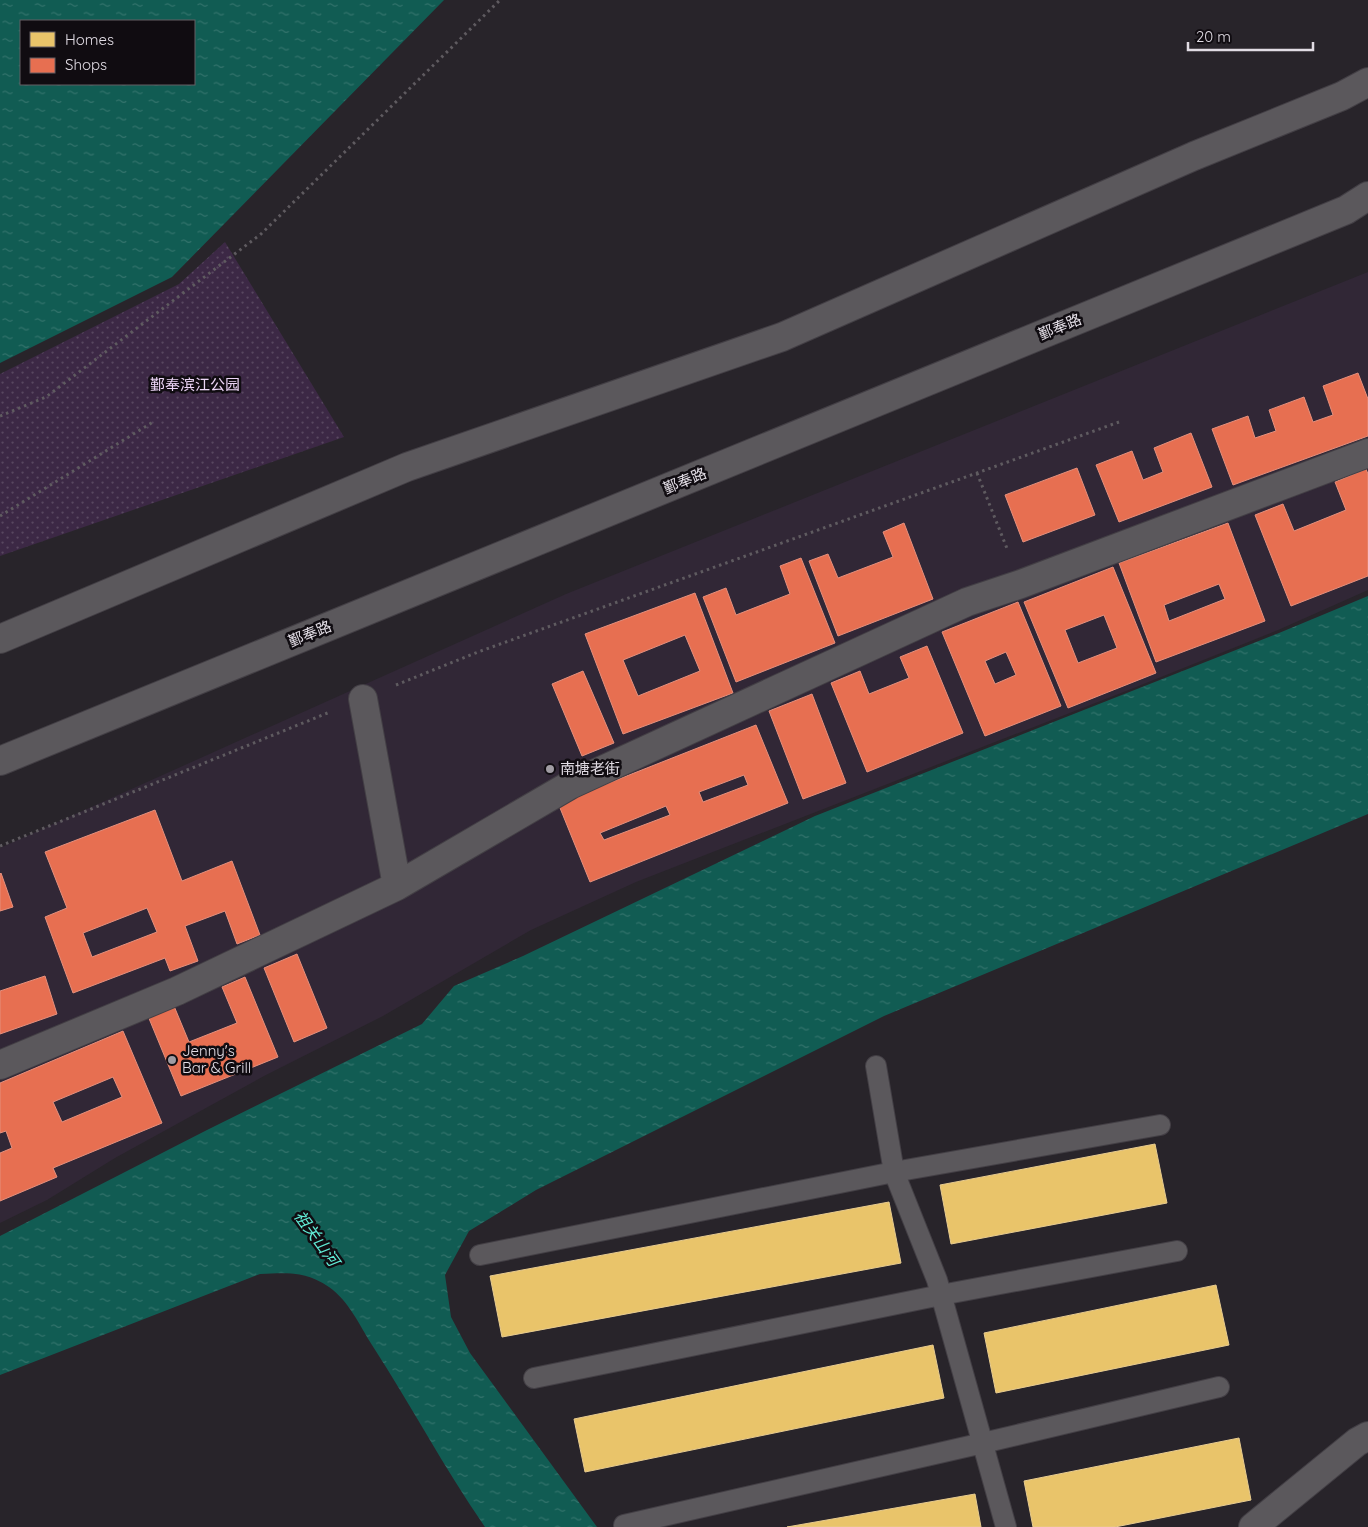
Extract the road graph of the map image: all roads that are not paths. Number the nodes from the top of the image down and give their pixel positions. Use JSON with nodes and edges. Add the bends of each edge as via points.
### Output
{"nodes":[{"id":1,"x":1368,"y":82,"type":"edge"},
{"id":2,"x":1368,"y":196,"type":"edge"},
{"id":3,"x":1368,"y":452,"type":"edge"},
{"id":4,"x":0,"y":640,"type":"edge"},
{"id":5,"x":363,"y":699,"type":"road end"},
{"id":6,"x":0,"y":760,"type":"edge"},
{"id":7,"x":397,"y":886,"type":"junction"},
{"id":8,"x":0,"y":1065,"type":"edge"},
{"id":9,"x":876,"y":1066,"type":"dead end"},
{"id":10,"x":1160,"y":1125,"type":"dead end"},
{"id":11,"x":894,"y":1172,"type":"junction"},
{"id":12,"x":1177,"y":1251,"type":"dead end"},
{"id":13,"x":480,"y":1255,"type":"dead end"},
{"id":14,"x":941,"y":1295,"type":"junction"},
{"id":15,"x":534,"y":1378,"type":"dead end"},
{"id":16,"x":1219,"y":1387,"type":"dead end"},
{"id":17,"x":1368,"y":1436,"type":"edge"},
{"id":18,"x":983,"y":1443,"type":"junction"},
{"id":19,"x":624,"y":1525,"type":"dead end"},
{"id":20,"x":1006,"y":1527,"type":"edge"},
{"id":21,"x":1253,"y":1527,"type":"edge"}],
"edges":[{"from":1,"to":4,"type":"main road","via":[[782,337],[407,467]]},
{"from":2,"to":6,"type":"main road","name":"鄞奉路","via":[[1337,214]]},
{"from":3,"to":7,"type":"main road","via":[[967,602],[570,785]]},
{"from":5,"to":7,"type":"main road"},
{"from":7,"to":8,"type":"main road","via":[[178,991]]},
{"from":9,"to":11,"type":"lane"},
{"from":10,"to":11,"type":"lane"},
{"from":11,"to":13,"type":"lane"},
{"from":11,"to":14,"type":"lane"},
{"from":12,"to":14,"type":"lane"},
{"from":14,"to":15,"type":"lane"},
{"from":14,"to":18,"type":"lane"},
{"from":16,"to":18,"type":"lane"},
{"from":17,"to":21,"type":"main road"},
{"from":18,"to":19,"type":"lane"},
{"from":18,"to":20,"type":"lane"}]}
